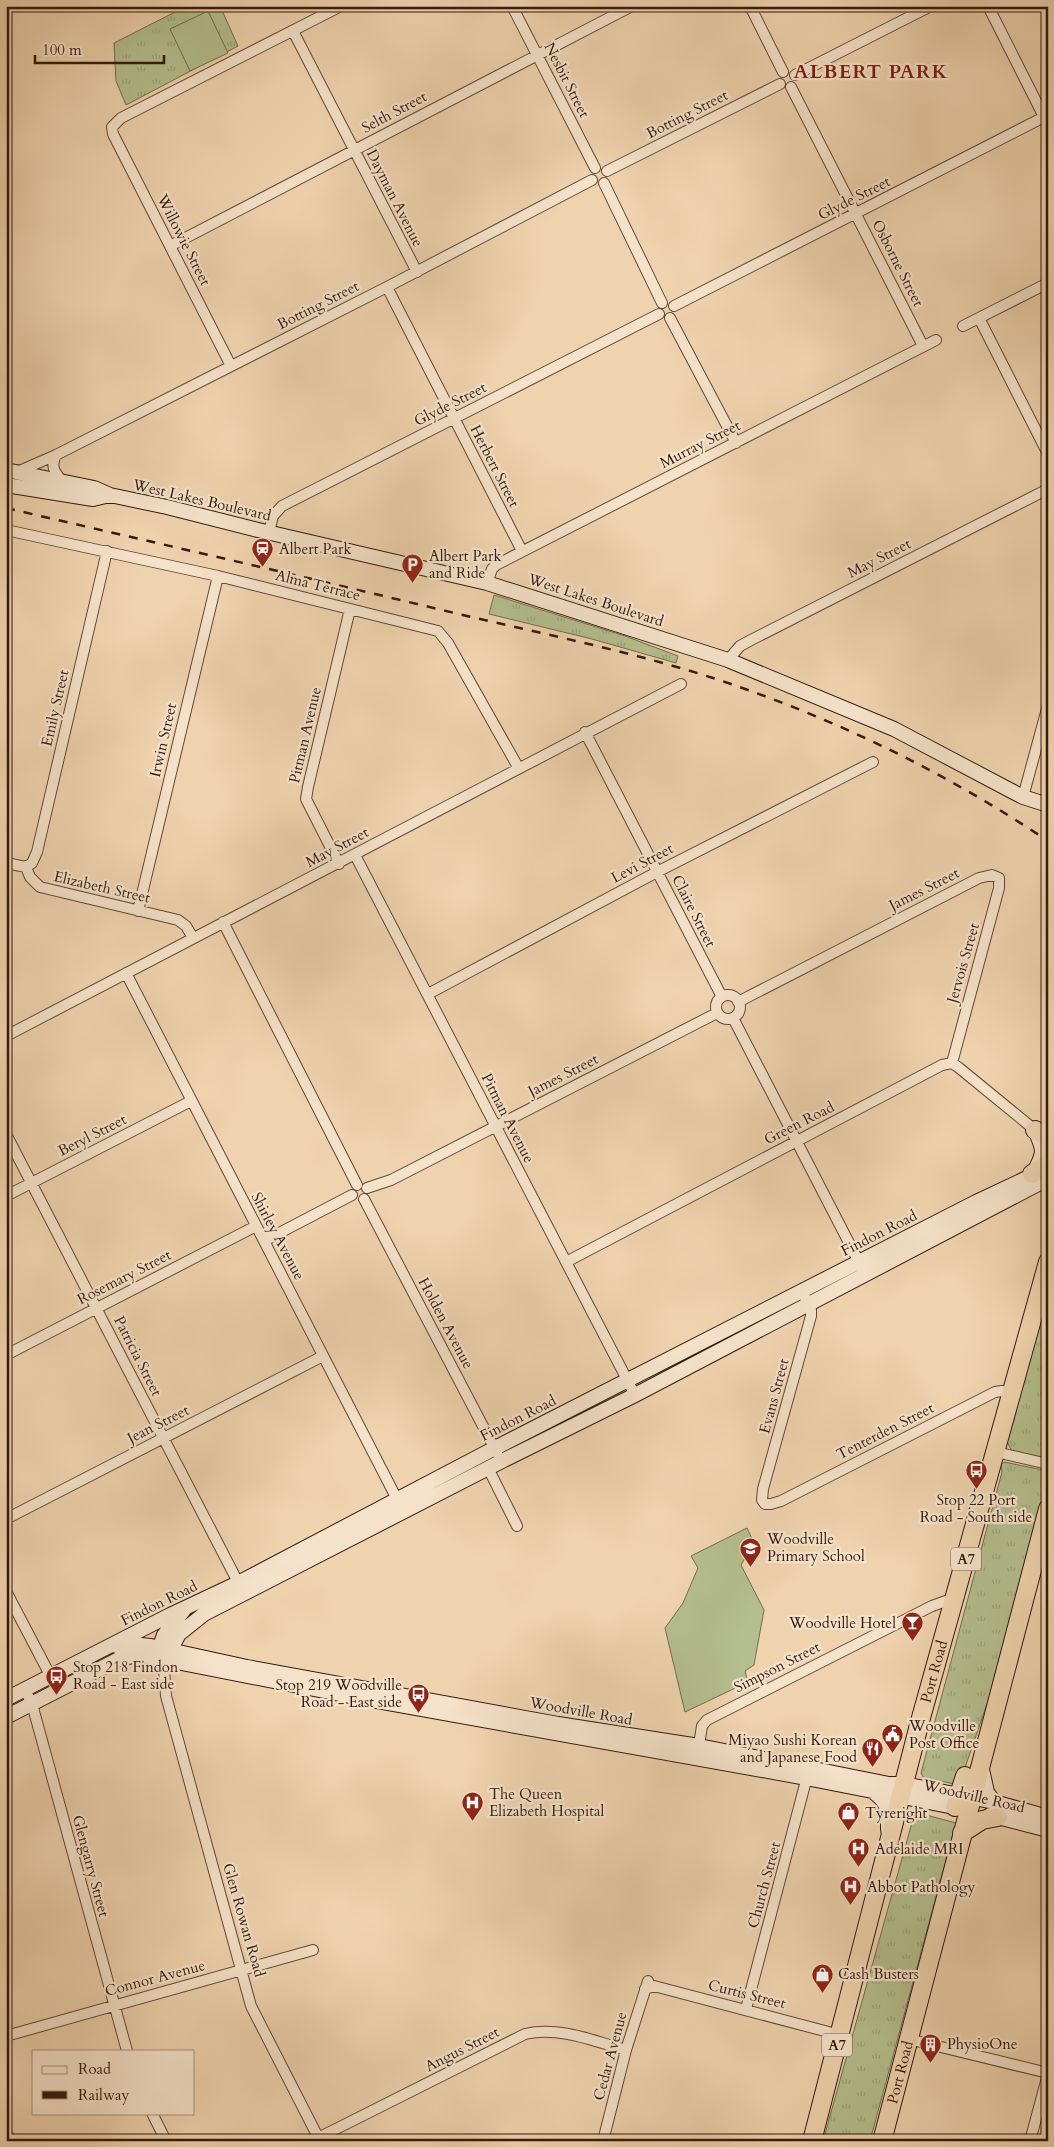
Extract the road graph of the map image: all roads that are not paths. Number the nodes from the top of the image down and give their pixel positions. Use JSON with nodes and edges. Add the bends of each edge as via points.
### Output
{"nodes":[{"id":1,"x":341,"y":6,"type":"edge"},
{"id":2,"x":512,"y":6,"type":"edge"},
{"id":3,"x":632,"y":6,"type":"edge"},
{"id":4,"x":750,"y":6,"type":"edge"},
{"id":5,"x":931,"y":6,"type":"edge"},
{"id":6,"x":988,"y":6,"type":"edge"},
{"id":7,"x":293,"y":30,"type":"junction"},
{"id":8,"x":537,"y":54,"type":"junction"},
{"id":9,"x":783,"y":72,"type":"junction"},
{"id":10,"x":795,"y":75,"type":"junction"},
{"id":11,"x":780,"y":84,"type":"junction"},
{"id":12,"x":792,"y":87,"type":"junction"},
{"id":13,"x":1046,"y":116,"type":"edge"},
{"id":14,"x":354,"y":150,"type":"junction"},
{"id":15,"x":595,"y":168,"type":"junction"},
{"id":16,"x":607,"y":171,"type":"junction"},
{"id":17,"x":592,"y":180,"type":"junction"},
{"id":18,"x":604,"y":183,"type":"junction"},
{"id":19,"x":856,"y":214,"type":"junction"},
{"id":20,"x":170,"y":246,"type":"junction"},
{"id":21,"x":417,"y":272,"type":"junction"},
{"id":22,"x":1048,"y":283,"type":"edge"},
{"id":23,"x":387,"y":287,"type":"junction"},
{"id":24,"x":662,"y":302,"type":"junction"},
{"id":25,"x":674,"y":306,"type":"junction"},
{"id":26,"x":658,"y":314,"type":"junction"},
{"id":27,"x":670,"y":318,"type":"junction"},
{"id":28,"x":979,"y":318,"type":"junction"},
{"id":29,"x":963,"y":326,"type":"dead end"},
{"id":30,"x":936,"y":340,"type":"dead end"},
{"id":31,"x":924,"y":346,"type":"junction"},
{"id":32,"x":231,"y":366,"type":"junction"},
{"id":33,"x":454,"y":419,"type":"junction"},
{"id":34,"x":736,"y":443,"type":"junction"},
{"id":35,"x":1048,"y":454,"type":"edge"},
{"id":36,"x":56,"y":455,"type":"junction"},
{"id":37,"x":11,"y":471,"type":"edge"},
{"id":38,"x":63,"y":482,"type":"junction"},
{"id":39,"x":6,"y":485,"type":"edge"},
{"id":40,"x":1048,"y":489,"type":"edge"},
{"id":41,"x":110,"y":495,"type":"junction"},
{"id":42,"x":6,"y":530,"type":"edge"},
{"id":43,"x":269,"y":532,"type":"junction"},
{"id":44,"x":107,"y":551,"type":"junction"},
{"id":45,"x":522,"y":551,"type":"junction"},
{"id":46,"x":218,"y":576,"type":"junction"},
{"id":47,"x":488,"y":583,"type":"junction"},
{"id":48,"x":350,"y":609,"type":"junction"},
{"id":49,"x":728,"y":660,"type":"junction"},
{"id":50,"x":681,"y":684,"type":"dead end"},
{"id":51,"x":1048,"y":705,"type":"edge"},
{"id":52,"x":585,"y":732,"type":"junction"},
{"id":53,"x":873,"y":762,"type":"dead end"},
{"id":54,"x":518,"y":768,"type":"junction"},
{"id":55,"x":1023,"y":797,"type":"junction"},
{"id":56,"x":1048,"y":805,"type":"edge"},
{"id":57,"x":355,"y":855,"type":"junction"},
{"id":58,"x":6,"y":863,"type":"edge"},
{"id":59,"x":339,"y":864,"type":"junction"},
{"id":60,"x":26,"y":867,"type":"junction"},
{"id":61,"x":657,"y":872,"type":"junction"},
{"id":62,"x":992,"y":875,"type":"joint"},
{"id":63,"x":138,"y":911,"type":"junction"},
{"id":64,"x":223,"y":922,"type":"junction"},
{"id":65,"x":193,"y":938,"type":"junction"},
{"id":66,"x":126,"y":973,"type":"junction"},
{"id":67,"x":428,"y":994,"type":"junction"},
{"id":68,"x":722,"y":997,"type":"junction"},
{"id":69,"x":738,"y":1002,"type":"junction"},
{"id":70,"x":717,"y":1012,"type":"junction"},
{"id":71,"x":733,"y":1018,"type":"junction"},
{"id":72,"x":6,"y":1036,"type":"edge"},
{"id":73,"x":952,"y":1063,"type":"junction"},
{"id":74,"x":191,"y":1101,"type":"junction"},
{"id":75,"x":495,"y":1126,"type":"junction"},
{"id":76,"x":6,"y":1134,"type":"edge"},
{"id":77,"x":1042,"y":1134,"type":"edge"},
{"id":78,"x":796,"y":1141,"type":"junction"},
{"id":79,"x":1048,"y":1164,"type":"edge"},
{"id":80,"x":1043,"y":1179,"type":"edge"},
{"id":81,"x":32,"y":1183,"type":"junction"},
{"id":82,"x":362,"y":1186,"type":"junction"},
{"id":83,"x":352,"y":1195,"type":"junction"},
{"id":84,"x":6,"y":1196,"type":"edge"},
{"id":85,"x":364,"y":1200,"type":"junction"},
{"id":86,"x":256,"y":1226,"type":"junction"},
{"id":87,"x":264,"y":1241,"type":"junction"},
{"id":88,"x":566,"y":1262,"type":"junction"},
{"id":89,"x":859,"y":1262,"type":"junction"},
{"id":90,"x":1048,"y":1262,"type":"edge"},
{"id":91,"x":865,"y":1275,"type":"junction"},
{"id":92,"x":802,"y":1291,"type":"junction"},
{"id":93,"x":809,"y":1305,"type":"junction"},
{"id":94,"x":97,"y":1308,"type":"junction"},
{"id":95,"x":6,"y":1355,"type":"edge"},
{"id":96,"x":323,"y":1356,"type":"junction"},
{"id":97,"x":627,"y":1380,"type":"junction"},
{"id":98,"x":1013,"y":1393,"type":"junction"},
{"id":99,"x":635,"y":1395,"type":"junction"},
{"id":100,"x":163,"y":1438,"type":"junction"},
{"id":101,"x":495,"y":1448,"type":"junction"},
{"id":102,"x":996,"y":1452,"type":"junction"},
{"id":103,"x":502,"y":1461,"type":"junction"},
{"id":104,"x":1048,"y":1464,"type":"edge"},
{"id":105,"x":488,"y":1468,"type":"junction"},
{"id":106,"x":397,"y":1499,"type":"junction"},
{"id":107,"x":771,"y":1504,"type":"joint"},
{"id":108,"x":1048,"y":1509,"type":"edge"},
{"id":109,"x":404,"y":1512,"type":"junction"},
{"id":110,"x":6,"y":1519,"type":"edge"},
{"id":111,"x":517,"y":1526,"type":"dead end"},
{"id":112,"x":240,"y":1588,"type":"junction"},
{"id":113,"x":6,"y":1591,"type":"edge"},
{"id":114,"x":954,"y":1603,"type":"junction"},
{"id":115,"x":184,"y":1609,"type":"junction"},
{"id":116,"x":190,"y":1624,"type":"junction"},
{"id":117,"x":108,"y":1647,"type":"junction"},
{"id":118,"x":162,"y":1654,"type":"junction"},
{"id":119,"x":189,"y":1655,"type":"junction"},
{"id":120,"x":51,"y":1677,"type":"junction"},
{"id":121,"x":25,"y":1690,"type":"junction"},
{"id":122,"x":6,"y":1700,"type":"edge"},
{"id":123,"x":32,"y":1704,"type":"junction"},
{"id":124,"x":995,"y":1707,"type":"junction"},
{"id":125,"x":6,"y":1717,"type":"edge"},
{"id":126,"x":698,"y":1753,"type":"junction"},
{"id":127,"x":980,"y":1762,"type":"junction"},
{"id":128,"x":808,"y":1773,"type":"junction"},
{"id":129,"x":871,"y":1790,"type":"junction"},
{"id":130,"x":903,"y":1790,"type":"junction"},
{"id":131,"x":963,"y":1802,"type":"junction"},
{"id":132,"x":996,"y":1810,"type":"junction"},
{"id":133,"x":1048,"y":1817,"type":"edge"},
{"id":134,"x":1048,"y":1830,"type":"edge"},
{"id":135,"x":962,"y":1833,"type":"junction"},
{"id":136,"x":888,"y":1846,"type":"junction"},
{"id":137,"x":313,"y":1950,"type":"dead end"},
{"id":138,"x":242,"y":1970,"type":"junction"},
{"id":139,"x":647,"y":1985,"type":"joint"},
{"id":140,"x":113,"y":2005,"type":"junction"},
{"id":141,"x":746,"y":2009,"type":"junction"},
{"id":142,"x":840,"y":2035,"type":"junction"},
{"id":143,"x":6,"y":2036,"type":"edge"},
{"id":144,"x":908,"y":2039,"type":"junction"},
{"id":145,"x":127,"y":2050,"type":"edge"},
{"id":146,"x":626,"y":2050,"type":"junction"},
{"id":147,"x":1048,"y":2074,"type":"edge"},
{"id":148,"x":152,"y":2114,"type":"edge"},
{"id":149,"x":6,"y":2132,"type":"edge"},
{"id":150,"x":319,"y":2140,"type":"edge"},
{"id":151,"x":11,"y":2141,"type":"edge"},
{"id":152,"x":166,"y":2141,"type":"edge"},
{"id":153,"x":603,"y":2141,"type":"edge"},
{"id":154,"x":812,"y":2141,"type":"edge"},
{"id":155,"x":882,"y":2141,"type":"edge"},
{"id":156,"x":1030,"y":2141,"type":"edge"}],
"edges":[{"from":1,"to":7,"type":"street"},
{"from":2,"to":8,"type":"street","name":"Nesbit Street"},
{"from":3,"to":8,"type":"street","name":"Selth Street"},
{"from":4,"to":9,"type":"street"},
{"from":5,"to":10,"type":"street"},
{"from":6,"to":13,"type":"street"},
{"from":7,"to":14,"type":"street","name":"Dayman Avenue"},
{"from":7,"to":20,"type":"street","name":"Willowie Street","via":[[121,118],[112,127]]},
{"from":8,"to":14,"type":"street","name":"Selth Street"},
{"from":8,"to":15,"type":"street","name":"Nesbit Street"},
{"from":9,"to":10,"type":"street"},
{"from":9,"to":11,"type":"street"},
{"from":10,"to":12,"type":"street"},
{"from":11,"to":12,"type":"street"},
{"from":11,"to":16,"type":"street","name":"Botting Street"},
{"from":12,"to":19,"type":"street","name":"Osborne Street"},
{"from":13,"to":19,"type":"street","name":"Glyde Street"},
{"from":14,"to":20,"type":"street","name":"Selth Street"},
{"from":14,"to":21,"type":"street","name":"Dayman Avenue"},
{"from":15,"to":16,"type":"street"},
{"from":15,"to":17,"type":"street"},
{"from":16,"to":18,"type":"street"},
{"from":17,"to":18,"type":"street"},
{"from":17,"to":21,"type":"street","name":"Botting Street"},
{"from":18,"to":24,"type":"street"},
{"from":19,"to":25,"type":"street","name":"Glyde Street"},
{"from":19,"to":31,"type":"street","name":"Osborne Street"},
{"from":20,"to":32,"type":"street","name":"Willowie Street"},
{"from":21,"to":23,"type":"street","name":"Botting Street"},
{"from":22,"to":28,"type":"street"},
{"from":23,"to":32,"type":"street","name":"Botting Street"},
{"from":23,"to":33,"type":"street","name":"Herbert Street"},
{"from":24,"to":25,"type":"street","via":[[667,301]]},
{"from":24,"to":26,"type":"street"},
{"from":25,"to":27,"type":"street","via":[[675,311]]},
{"from":26,"to":27,"type":"street","via":[[665,319]]},
{"from":26,"to":33,"type":"street","name":"Glyde Street"},
{"from":27,"to":34,"type":"street"},
{"from":28,"to":29,"type":"street"},
{"from":28,"to":35,"type":"street"},
{"from":30,"to":31,"type":"street","name":"Murray Street"},
{"from":31,"to":34,"type":"street","name":"Murray Street"},
{"from":32,"to":36,"type":"street","name":"Botting Street"},
{"from":33,"to":43,"type":"street","name":"Glyde Street","via":[[282,506],[273,516]]},
{"from":33,"to":45,"type":"street","name":"Herbert Street"},
{"from":34,"to":45,"type":"street","name":"Murray Street"},
{"from":36,"to":37,"type":"street","name":"Botting Street"},
{"from":36,"to":38,"type":"street","via":[[53,469]]},
{"from":37,"to":38,"type":"main road","name":"West Lakes Boulevard"},
{"from":38,"to":41,"type":"main road","name":"West Lakes Boulevard"},
{"from":39,"to":41,"type":"main road","name":"West Lakes Boulevard","via":[[93,499]]},
{"from":40,"to":49,"type":"street","name":"May Street","via":[[751,640],[740,646]]},
{"from":41,"to":43,"type":"main road","name":"West Lakes Boulevard"},
{"from":42,"to":44,"type":"street","name":"Alma Terrace"},
{"from":43,"to":47,"type":"main road","name":"West Lakes Boulevard"},
{"from":44,"to":46,"type":"street","name":"Alma Terrace"},
{"from":44,"to":60,"type":"street","name":"Emily Street","via":[[37,852]]},
{"from":45,"to":47,"type":"street","name":"Murray Street","via":[[496,565]]},
{"from":46,"to":48,"type":"street","name":"Alma Terrace"},
{"from":46,"to":63,"type":"street","name":"Irwin Street"},
{"from":47,"to":49,"type":"main road","name":"West Lakes Boulevard"},
{"from":48,"to":54,"type":"street","name":"Alma Terrace","via":[[438,631],[448,643]]},
{"from":48,"to":59,"type":"street","name":"Pitman Avenue","via":[[306,798]]},
{"from":49,"to":55,"type":"main road","name":"West Lakes Boulevard","via":[[894,729]]},
{"from":50,"to":52,"type":"street","name":"May Street"},
{"from":51,"to":55,"type":"street"},
{"from":52,"to":54,"type":"street","name":"May Street"},
{"from":52,"to":61,"type":"street","name":"Claire Street"},
{"from":53,"to":61,"type":"street","name":"Levi Street"},
{"from":54,"to":57,"type":"street","name":"May Street"},
{"from":55,"to":56,"type":"main road","name":"West Lakes Boulevard"},
{"from":57,"to":59,"type":"street","name":"May Street"},
{"from":57,"to":67,"type":"street","name":"Pitman Avenue"},
{"from":58,"to":60,"type":"street"},
{"from":59,"to":64,"type":"street","name":"May Street"},
{"from":60,"to":63,"type":"street","name":"Elizabeth Street","via":[[40,887]]},
{"from":61,"to":67,"type":"street","name":"Levi Street"},
{"from":61,"to":68,"type":"street","name":"Claire Street"},
{"from":62,"to":69,"type":"street","name":"James Street","via":[[979,878]]},
{"from":62,"to":73,"type":"street","name":"Jervois Street","via":[[998,878],[999,888]]},
{"from":63,"to":65,"type":"street","name":"Elizabeth Street","via":[[178,920]]},
{"from":64,"to":65,"type":"street","name":"May Street"},
{"from":64,"to":82,"type":"street"},
{"from":65,"to":66,"type":"street","name":"May Street"},
{"from":66,"to":72,"type":"street","name":"May Street"},
{"from":66,"to":74,"type":"street","name":"Shirley Avenue"},
{"from":67,"to":75,"type":"street","name":"Pitman Avenue"},
{"from":68,"to":69,"type":"street","via":[[732,997]]},
{"from":68,"to":70,"type":"street","via":[[716,1006]]},
{"from":69,"to":71,"type":"street","via":[[738,1012]]},
{"from":70,"to":71,"type":"street","via":[[722,1018]]},
{"from":70,"to":75,"type":"street","name":"James Street"},
{"from":71,"to":78,"type":"street"},
{"from":73,"to":77,"type":"street"},
{"from":73,"to":78,"type":"street","name":"Green Road","via":[[942,1065]]},
{"from":74,"to":81,"type":"street","name":"Beryl Street"},
{"from":74,"to":86,"type":"street","name":"Shirley Avenue"},
{"from":75,"to":82,"type":"street","name":"James Street","via":[[391,1180]]},
{"from":75,"to":88,"type":"street","name":"Pitman Avenue"},
{"from":76,"to":81,"type":"street","name":"Patricia Street"},
{"from":77,"to":80,"type":"main road"},
{"from":78,"to":88,"type":"street","name":"Green Road"},
{"from":78,"to":89,"type":"street"},
{"from":79,"to":80,"type":"highway"},
{"from":80,"to":89,"type":"main road","name":"Findon Road"},
{"from":80,"to":91,"type":"main road","name":"Findon Road"},
{"from":81,"to":84,"type":"street","name":"Beryl Street"},
{"from":81,"to":94,"type":"street","name":"Patricia Street"},
{"from":82,"to":83,"type":"street","via":[[353,1189]]},
{"from":82,"to":85,"type":"street","via":[[368,1195]]},
{"from":83,"to":85,"type":"street","via":[[357,1200]]},
{"from":83,"to":87,"type":"street"},
{"from":85,"to":101,"type":"street","name":"Holden Avenue"},
{"from":86,"to":87,"type":"street","name":"Shirley Avenue"},
{"from":86,"to":94,"type":"street","name":"Rosemary Street"},
{"from":87,"to":96,"type":"street","name":"Shirley Avenue"},
{"from":88,"to":97,"type":"street","name":"Pitman Avenue"},
{"from":89,"to":91,"type":"street"},
{"from":89,"to":92,"type":"main road","name":"Findon Road"},
{"from":90,"to":98,"type":"highway","name":"Port Road","number":"A7"},
{"from":91,"to":93,"type":"main road","name":"Findon Road"},
{"from":92,"to":93,"type":"street"},
{"from":92,"to":97,"type":"main road","name":"Findon Road"},
{"from":93,"to":99,"type":"main road","name":"Findon Road"},
{"from":93,"to":107,"type":"street","name":"Evans Street","via":[[811,1316],[763,1489],[762,1500]]},
{"from":94,"to":95,"type":"street","name":"Rosemary Street"},
{"from":94,"to":100,"type":"street","name":"Patricia Street"},
{"from":96,"to":100,"type":"street","name":"Jean Street"},
{"from":96,"to":106,"type":"street","name":"Shirley Avenue"},
{"from":97,"to":99,"type":"street","name":"Pitman Avenue"},
{"from":97,"to":101,"type":"main road","name":"Findon Road"},
{"from":98,"to":102,"type":"highway","name":"Port Road","number":"A7"},
{"from":98,"to":107,"type":"street","name":"Tenterden Street","via":[[995,1392]]},
{"from":99,"to":103,"type":"main road","name":"Findon Road"},
{"from":100,"to":110,"type":"street","name":"Jean Street"},
{"from":100,"to":112,"type":"street","name":"Patricia Street"},
{"from":101,"to":103,"type":"street","name":"Holden Avenue"},
{"from":101,"to":106,"type":"main road","name":"Findon Road"},
{"from":102,"to":104,"type":"street"},
{"from":102,"to":114,"type":"highway","name":"Port Road","number":"A7"},
{"from":103,"to":105,"type":"main road","name":"Findon Road"},
{"from":105,"to":109,"type":"main road","name":"Findon Road"},
{"from":105,"to":111,"type":"street"},
{"from":106,"to":109,"type":"street","name":"Shirley Avenue"},
{"from":106,"to":112,"type":"main road","name":"Findon Road"},
{"from":108,"to":124,"type":"highway","name":"Port Road"},
{"from":109,"to":112,"type":"main road","name":"Findon Road"},
{"from":112,"to":115,"type":"main road","name":"Findon Road"},
{"from":112,"to":116,"type":"main road","name":"Findon Road"},
{"from":113,"to":120,"type":"street"},
{"from":114,"to":126,"type":"street","name":"Simpson Street","via":[[932,1606],[707,1720],[702,1726]]},
{"from":114,"to":130,"type":"highway","name":"Port Road","number":"A7"},
{"from":115,"to":117,"type":"main road","name":"Findon Road"},
{"from":115,"to":118,"type":"main road","via":[[164,1635]]},
{"from":116,"to":118,"type":"main road","name":"Findon Road"},
{"from":116,"to":119,"type":"main road","via":[[186,1643]]},
{"from":117,"to":118,"type":"main road","name":"Woodville Road","via":[[140,1644]]},
{"from":117,"to":120,"type":"main road","name":"Findon Road"},
{"from":118,"to":119,"type":"main road","name":"Woodville Road"},
{"from":118,"to":123,"type":"main road","via":[[119,1659]]},
{"from":118,"to":126,"type":"main road","name":"Woodville Road","via":[[358,1698]]},
{"from":118,"to":138,"type":"street","name":"Glen Rowan Road","via":[[161,1688],[166,1696]]},
{"from":119,"to":126,"type":"main road","name":"Woodville Road"},
{"from":120,"to":121,"type":"main road","name":"Findon Road"},
{"from":121,"to":122,"type":"main road","name":"Findon Road"},
{"from":121,"to":123,"type":"street","name":"Glengarry Street"},
{"from":123,"to":125,"type":"main road"},
{"from":123,"to":140,"type":"street","name":"Glengarry Street"},
{"from":124,"to":127,"type":"highway","name":"Port Road"},
{"from":124,"to":131,"type":"highway","via":[[976,1741]]},
{"from":126,"to":128,"type":"main road","name":"Woodville Road"},
{"from":127,"to":131,"type":"highway","name":"Port Road"},
{"from":127,"to":132,"type":"main road","via":[[987,1792]]},
{"from":128,"to":129,"type":"main road","name":"Woodville Road"},
{"from":128,"to":130,"type":"main road","name":"Woodville Road","via":[[889,1784]]},
{"from":128,"to":141,"type":"street","name":"Church Street"},
{"from":129,"to":130,"type":"main road","name":"Woodville Road"},
{"from":129,"to":136,"type":"main road","via":[[886,1804]]},
{"from":130,"to":131,"type":"main road","name":"Woodville Road"},
{"from":130,"to":136,"type":"highway","name":"Port Road","number":"A7"},
{"from":131,"to":132,"type":"main road","name":"Woodville Road"},
{"from":131,"to":135,"type":"highway","name":"Port Road"},
{"from":132,"to":133,"type":"main road","name":"Woodville Road"},
{"from":132,"to":134,"type":"main road","name":"Woodville Road"},
{"from":132,"to":135,"type":"highway"},
{"from":135,"to":144,"type":"highway","name":"Port Road"},
{"from":136,"to":142,"type":"highway","name":"Port Road","number":"A7"},
{"from":137,"to":138,"type":"street","name":"Connor Avenue"},
{"from":138,"to":140,"type":"street","name":"Connor Avenue"},
{"from":138,"to":150,"type":"street","name":"Glen Rowan Road","via":[[255,2015]]},
{"from":139,"to":141,"type":"street","name":"Curtis Street"},
{"from":139,"to":146,"type":"street","name":"Cedar Avenue"},
{"from":140,"to":143,"type":"street","name":"Connor Avenue"},
{"from":140,"to":145,"type":"street","name":"Glengarry Street"},
{"from":141,"to":142,"type":"street","name":"Curtis Street"},
{"from":142,"to":154,"type":"highway","name":"Port Road","number":"A7"},
{"from":144,"to":147,"type":"street"},
{"from":144,"to":155,"type":"highway","name":"Port Road"},
{"from":146,"to":150,"type":"street","name":"Angus Street","via":[[562,2032],[540,2030],[525,2034]]},
{"from":146,"to":153,"type":"street","name":"Cedar Avenue"},
{"from":147,"to":156,"type":"street"},
{"from":148,"to":152,"type":"street"},
{"from":149,"to":151,"type":"street"}]}
